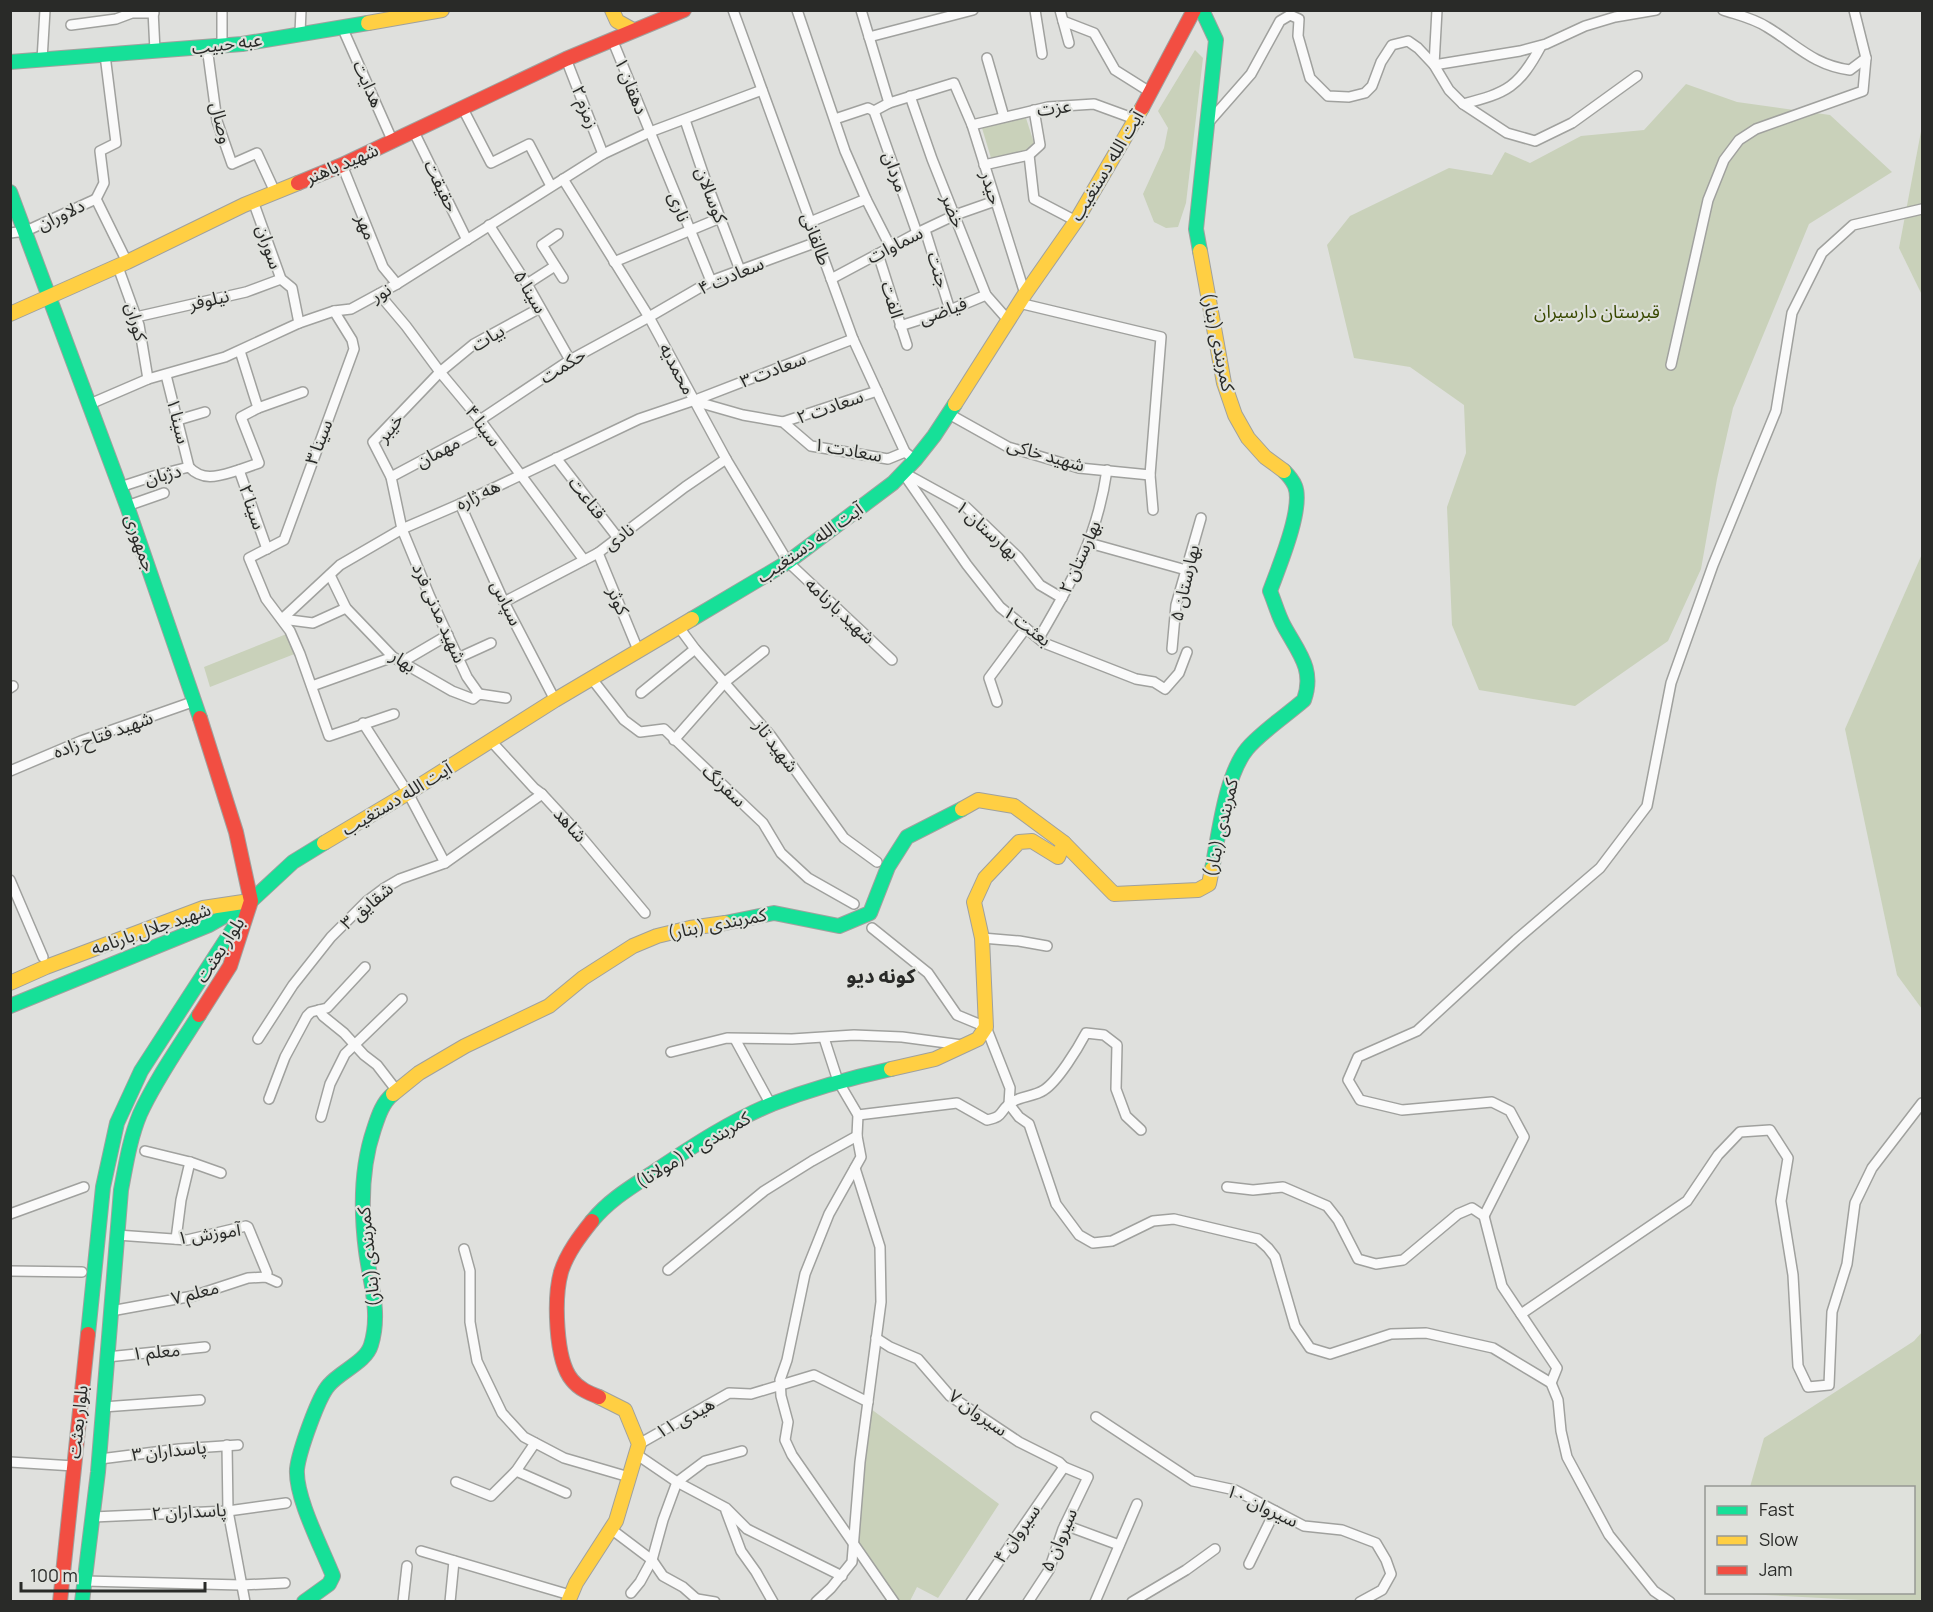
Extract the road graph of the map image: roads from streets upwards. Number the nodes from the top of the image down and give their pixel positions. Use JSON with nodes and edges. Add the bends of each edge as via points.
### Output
{"nodes":[{"id":1,"x":45,"y":10,"type":"edge"},
{"id":2,"x":222,"y":10,"type":"edge"},
{"id":3,"x":301,"y":10,"type":"edge"},
{"id":4,"x":442,"y":10,"type":"edge"},
{"id":5,"x":612,"y":10,"type":"edge"},
{"id":6,"x":684,"y":10,"type":"edge"},
{"id":7,"x":733,"y":10,"type":"edge"},
{"id":8,"x":797,"y":10,"type":"edge"},
{"id":9,"x":861,"y":10,"type":"edge"},
{"id":10,"x":973,"y":10,"type":"edge"},
{"id":11,"x":1035,"y":10,"type":"edge"},
{"id":12,"x":1060,"y":10,"type":"edge"},
{"id":13,"x":1194,"y":10,"type":"edge"},
{"id":14,"x":1202,"y":10,"type":"edge"},
{"id":15,"x":1437,"y":10,"type":"edge"},
{"id":16,"x":1656,"y":10,"type":"edge"},
{"id":17,"x":1723,"y":10,"type":"edge"},
{"id":18,"x":1854,"y":10,"type":"edge"},
{"id":19,"x":154,"y":12,"type":"edge"},
{"id":20,"x":369,"y":16,"type":"edge"},
{"id":21,"x":1063,"y":21,"type":"junction"},
{"id":22,"x":71,"y":25,"type":"dead end"},
{"id":23,"x":342,"y":27,"type":"junction"},
{"id":24,"x":633,"y":30,"type":"junction"},
{"id":25,"x":300,"y":33,"type":"junction"},
{"id":26,"x":869,"y":37,"type":"junction"},
{"id":27,"x":612,"y":39,"type":"junction"},
{"id":28,"x":1069,"y":43,"type":"dead end"},
{"id":29,"x":207,"y":46,"type":"junction"},
{"id":30,"x":222,"y":46,"type":"junction"},
{"id":31,"x":1541,"y":46,"type":"junction"},
{"id":32,"x":155,"y":51,"type":"junction"},
{"id":33,"x":1042,"y":54,"type":"dead end"},
{"id":34,"x":105,"y":55,"type":"junction"},
{"id":35,"x":987,"y":57,"type":"dead end"},
{"id":36,"x":1866,"y":58,"type":"junction"},
{"id":37,"x":566,"y":59,"type":"junction"},
{"id":38,"x":42,"y":60,"type":"junction"},
{"id":39,"x":10,"y":62,"type":"edge"},
{"id":40,"x":1434,"y":65,"type":"junction"},
{"id":41,"x":1637,"y":76,"type":"dead end"},
{"id":42,"x":762,"y":90,"type":"junction"},
{"id":43,"x":1150,"y":92,"type":"junction"},
{"id":44,"x":910,"y":96,"type":"junction"},
{"id":45,"x":889,"y":103,"type":"junction"},
{"id":46,"x":1463,"y":104,"type":"junction"},
{"id":47,"x":462,"y":107,"type":"junction"},
{"id":48,"x":1034,"y":110,"type":"junction"},
{"id":49,"x":874,"y":111,"type":"junction"},
{"id":50,"x":1004,"y":117,"type":"junction"},
{"id":51,"x":835,"y":119,"type":"junction"},
{"id":52,"x":1136,"y":119,"type":"junction"},
{"id":53,"x":685,"y":120,"type":"junction"},
{"id":54,"x":972,"y":125,"type":"junction"},
{"id":55,"x":1207,"y":125,"type":"junction"},
{"id":56,"x":414,"y":132,"type":"junction"},
{"id":57,"x":650,"y":132,"type":"junction"},
{"id":58,"x":393,"y":142,"type":"junction"},
{"id":59,"x":603,"y":154,"type":"junction"},
{"id":60,"x":1029,"y":155,"type":"junction"},
{"id":61,"x":342,"y":165,"type":"junction"},
{"id":62,"x":984,"y":165,"type":"junction"},
{"id":63,"x":563,"y":179,"type":"junction"},
{"id":64,"x":551,"y":186,"type":"junction"},
{"id":65,"x":10,"y":192,"type":"edge"},
{"id":66,"x":275,"y":192,"type":"junction"},
{"id":67,"x":96,"y":199,"type":"junction"},
{"id":68,"x":866,"y":199,"type":"junction"},
{"id":69,"x":253,"y":201,"type":"junction"},
{"id":70,"x":995,"y":201,"type":"junction"},
{"id":71,"x":1923,"y":209,"type":"edge"},
{"id":72,"x":955,"y":215,"type":"junction"},
{"id":73,"x":720,"y":218,"type":"junction"},
{"id":74,"x":1076,"y":221,"type":"junction"},
{"id":75,"x":810,"y":222,"type":"junction"},
{"id":76,"x":489,"y":225,"type":"junction"},
{"id":77,"x":688,"y":230,"type":"junction"},
{"id":78,"x":26,"y":231,"type":"junction"},
{"id":79,"x":921,"y":231,"type":"junction"},
{"id":80,"x":10,"y":233,"type":"edge"},
{"id":81,"x":558,"y":234,"type":"dead end"},
{"id":82,"x":467,"y":240,"type":"junction"},
{"id":83,"x":817,"y":242,"type":"junction"},
{"id":84,"x":891,"y":248,"type":"junction"},
{"id":85,"x":878,"y":254,"type":"junction"},
{"id":86,"x":614,"y":262,"type":"junction"},
{"id":87,"x":122,"y":265,"type":"junction"},
{"id":88,"x":555,"y":266,"type":"junction"},
{"id":89,"x":740,"y":270,"type":"junction"},
{"id":90,"x":563,"y":278,"type":"dead end"},
{"id":91,"x":280,"y":279,"type":"junction"},
{"id":92,"x":831,"y":279,"type":"junction"},
{"id":93,"x":711,"y":281,"type":"junction"},
{"id":94,"x":397,"y":284,"type":"junction"},
{"id":95,"x":527,"y":284,"type":"junction"},
{"id":96,"x":379,"y":294,"type":"junction"},
{"id":97,"x":986,"y":295,"type":"junction"},
{"id":98,"x":50,"y":297,"type":"junction"},
{"id":99,"x":1022,"y":298,"type":"junction"},
{"id":100,"x":540,"y":308,"type":"junction"},
{"id":101,"x":950,"y":310,"type":"junction"},
{"id":102,"x":334,"y":311,"type":"junction"},
{"id":103,"x":10,"y":314,"type":"edge"},
{"id":104,"x":136,"y":317,"type":"junction"},
{"id":105,"x":649,"y":317,"type":"junction"},
{"id":106,"x":1008,"y":320,"type":"junction"},
{"id":107,"x":299,"y":323,"type":"junction"},
{"id":108,"x":900,"y":326,"type":"junction"},
{"id":109,"x":853,"y":339,"type":"junction"},
{"id":110,"x":907,"y":345,"type":"dead end"},
{"id":111,"x":240,"y":351,"type":"junction"},
{"id":112,"x":570,"y":360,"type":"junction"},
{"id":113,"x":1671,"y":365,"type":"dead end"},
{"id":114,"x":440,"y":372,"type":"junction"},
{"id":115,"x":166,"y":375,"type":"junction"},
{"id":116,"x":148,"y":380,"type":"junction"},
{"id":117,"x":877,"y":391,"type":"junction"},
{"id":118,"x":303,"y":392,"type":"dead end"},
{"id":119,"x":693,"y":400,"type":"junction"},
{"id":120,"x":90,"y":404,"type":"junction"},
{"id":121,"x":258,"y":408,"type":"junction"},
{"id":122,"x":205,"y":412,"type":"dead end"},
{"id":123,"x":949,"y":414,"type":"junction"},
{"id":124,"x":178,"y":420,"type":"junction"},
{"id":125,"x":783,"y":422,"type":"junction"},
{"id":126,"x":482,"y":424,"type":"junction"},
{"id":127,"x":910,"y":456,"type":"junction"},
{"id":128,"x":556,"y":458,"type":"junction"},
{"id":129,"x":726,"y":459,"type":"junction"},
{"id":130,"x":189,"y":467,"type":"junction"},
{"id":131,"x":239,"y":470,"type":"junction"},
{"id":132,"x":1107,"y":470,"type":"junction"},
{"id":133,"x":903,"y":472,"type":"junction"},
{"id":134,"x":520,"y":475,"type":"junction"},
{"id":135,"x":1150,"y":475,"type":"junction"},
{"id":136,"x":391,"y":477,"type":"junction"},
{"id":137,"x":120,"y":487,"type":"junction"},
{"id":138,"x":164,"y":493,"type":"dead end"},
{"id":139,"x":460,"y":504,"type":"junction"},
{"id":140,"x":128,"y":506,"type":"junction"},
{"id":141,"x":1153,"y":510,"type":"dead end"},
{"id":142,"x":1201,"y":518,"type":"dead end"},
{"id":143,"x":402,"y":529,"type":"junction"},
{"id":144,"x":618,"y":538,"type":"junction"},
{"id":145,"x":1089,"y":543,"type":"junction"},
{"id":146,"x":267,"y":549,"type":"junction"},
{"id":147,"x":598,"y":553,"type":"junction"},
{"id":148,"x":584,"y":561,"type":"junction"},
{"id":149,"x":788,"y":562,"type":"junction"},
{"id":150,"x":1186,"y":570,"type":"junction"},
{"id":151,"x":330,"y":574,"type":"junction"},
{"id":152,"x":1062,"y":598,"type":"junction"},
{"id":153,"x":504,"y":602,"type":"junction"},
{"id":154,"x":346,"y":608,"type":"junction"},
{"id":155,"x":282,"y":619,"type":"junction"},
{"id":156,"x":678,"y":626,"type":"junction"},
{"id":157,"x":1026,"y":628,"type":"junction"},
{"id":158,"x":448,"y":635,"type":"junction"},
{"id":159,"x":1039,"y":638,"type":"junction"},
{"id":160,"x":491,"y":644,"type":"dead end"},
{"id":161,"x":695,"y":649,"type":"junction"},
{"id":162,"x":1172,"y":649,"type":"dead end"},
{"id":163,"x":638,"y":650,"type":"junction"},
{"id":164,"x":764,"y":651,"type":"dead end"},
{"id":165,"x":1187,"y":652,"type":"dead end"},
{"id":166,"x":458,"y":658,"type":"junction"},
{"id":167,"x":397,"y":660,"type":"junction"},
{"id":168,"x":892,"y":660,"type":"dead end"},
{"id":169,"x":592,"y":679,"type":"junction"},
{"id":170,"x":725,"y":682,"type":"junction"},
{"id":171,"x":312,"y":686,"type":"junction"},
{"id":172,"x":641,"y":693,"type":"dead end"},
{"id":173,"x":479,"y":694,"type":"junction"},
{"id":174,"x":506,"y":698,"type":"dead end"},
{"id":175,"x":555,"y":700,"type":"junction"},
{"id":176,"x":195,"y":701,"type":"junction"},
{"id":177,"x":997,"y":702,"type":"dead end"},
{"id":178,"x":394,"y":714,"type":"dead end"},
{"id":179,"x":363,"y":723,"type":"junction"},
{"id":180,"x":491,"y":741,"type":"junction"},
{"id":181,"x":674,"y":741,"type":"junction"},
{"id":182,"x":10,"y":771,"type":"edge"},
{"id":183,"x":408,"y":793,"type":"junction"},
{"id":184,"x":542,"y":794,"type":"junction"},
{"id":185,"x":1064,"y":843,"type":"junction"},
{"id":186,"x":877,"y":862,"type":"dead end"},
{"id":187,"x":445,"y":863,"type":"junction"},
{"id":188,"x":10,"y":880,"type":"edge"},
{"id":189,"x":251,"y":900,"type":"junction"},
{"id":190,"x":854,"y":904,"type":"dead end"},
{"id":191,"x":645,"y":913,"type":"dead end"},
{"id":192,"x":872,"y":928,"type":"dead end"},
{"id":193,"x":982,"y":938,"type":"junction"},
{"id":194,"x":1047,"y":946,"type":"dead end"},
{"id":195,"x":43,"y":957,"type":"dead end"},
{"id":196,"x":365,"y":967,"type":"dead end"},
{"id":197,"x":10,"y":983,"type":"edge"},
{"id":198,"x":402,"y":999,"type":"dead end"},
{"id":199,"x":10,"y":1006,"type":"edge"},
{"id":200,"x":319,"y":1010,"type":"junction"},
{"id":201,"x":986,"y":1027,"type":"junction"},
{"id":202,"x":824,"y":1038,"type":"junction"},
{"id":203,"x":735,"y":1039,"type":"junction"},
{"id":204,"x":258,"y":1040,"type":"dead end"},
{"id":205,"x":355,"y":1044,"type":"junction"},
{"id":206,"x":965,"y":1045,"type":"junction"},
{"id":207,"x":671,"y":1052,"type":"dead end"},
{"id":208,"x":838,"y":1081,"type":"junction"},
{"id":209,"x":397,"y":1090,"type":"junction"},
{"id":210,"x":269,"y":1099,"type":"dead end"},
{"id":211,"x":1923,"y":1103,"type":"edge"},
{"id":212,"x":1009,"y":1104,"type":"junction"},
{"id":213,"x":771,"y":1105,"type":"junction"},
{"id":214,"x":858,"y":1115,"type":"junction"},
{"id":215,"x":321,"y":1117,"type":"dead end"},
{"id":216,"x":1141,"y":1130,"type":"dead end"},
{"id":217,"x":857,"y":1136,"type":"junction"},
{"id":218,"x":145,"y":1151,"type":"dead end"},
{"id":219,"x":190,"y":1162,"type":"junction"},
{"id":220,"x":855,"y":1168,"type":"junction"},
{"id":221,"x":221,"y":1173,"type":"dead end"},
{"id":222,"x":84,"y":1187,"type":"dead end"},
{"id":223,"x":1227,"y":1187,"type":"dead end"},
{"id":224,"x":10,"y":1214,"type":"edge"},
{"id":225,"x":1484,"y":1216,"type":"junction"},
{"id":226,"x":117,"y":1235,"type":"junction"},
{"id":227,"x":176,"y":1239,"type":"junction"},
{"id":228,"x":464,"y":1249,"type":"dead end"},
{"id":229,"x":668,"y":1270,"type":"dead end"},
{"id":230,"x":10,"y":1271,"type":"edge"},
{"id":231,"x":82,"y":1272,"type":"dead end"},
{"id":232,"x":266,"y":1277,"type":"junction"},
{"id":233,"x":277,"y":1282,"type":"dead end"},
{"id":234,"x":111,"y":1311,"type":"junction"},
{"id":235,"x":1521,"y":1314,"type":"junction"},
{"id":236,"x":876,"y":1338,"type":"junction"},
{"id":237,"x":205,"y":1347,"type":"dead end"},
{"id":238,"x":107,"y":1357,"type":"junction"},
{"id":239,"x":1551,"y":1383,"type":"junction"},
{"id":240,"x":780,"y":1385,"type":"junction"},
{"id":241,"x":200,"y":1400,"type":"dead end"},
{"id":242,"x":868,"y":1402,"type":"junction"},
{"id":243,"x":104,"y":1407,"type":"junction"},
{"id":244,"x":1096,"y":1417,"type":"dead end"},
{"id":245,"x":535,"y":1443,"type":"junction"},
{"id":246,"x":227,"y":1445,"type":"junction"},
{"id":247,"x":238,"y":1445,"type":"dead end"},
{"id":248,"x":637,"y":1449,"type":"junction"},
{"id":249,"x":742,"y":1451,"type":"dead end"},
{"id":250,"x":99,"y":1459,"type":"junction"},
{"id":251,"x":10,"y":1462,"type":"edge"},
{"id":252,"x":74,"y":1466,"type":"junction"},
{"id":253,"x":1064,"y":1467,"type":"junction"},
{"id":254,"x":516,"y":1471,"type":"junction"},
{"id":255,"x":629,"y":1477,"type":"junction"},
{"id":256,"x":1088,"y":1477,"type":"joint"},
{"id":257,"x":456,"y":1482,"type":"dead end"},
{"id":258,"x":677,"y":1482,"type":"junction"},
{"id":259,"x":566,"y":1493,"type":"dead end"},
{"id":260,"x":285,"y":1503,"type":"dead end"},
{"id":261,"x":1137,"y":1504,"type":"dead end"},
{"id":262,"x":726,"y":1508,"type":"junction"},
{"id":263,"x":228,"y":1511,"type":"junction"},
{"id":264,"x":1275,"y":1511,"type":"junction"},
{"id":265,"x":93,"y":1517,"type":"junction"},
{"id":266,"x":1065,"y":1525,"type":"junction"},
{"id":267,"x":611,"y":1529,"type":"junction"},
{"id":268,"x":854,"y":1543,"type":"junction"},
{"id":269,"x":1119,"y":1545,"type":"junction"},
{"id":270,"x":1215,"y":1549,"type":"dead end"},
{"id":271,"x":421,"y":1551,"type":"dead end"},
{"id":272,"x":652,"y":1560,"type":"junction"},
{"id":273,"x":454,"y":1561,"type":"junction"},
{"id":274,"x":1249,"y":1564,"type":"dead end"},
{"id":275,"x":406,"y":1566,"type":"dead end"},
{"id":276,"x":842,"y":1576,"type":"junction"},
{"id":277,"x":85,"y":1581,"type":"junction"},
{"id":278,"x":285,"y":1583,"type":"dead end"},
{"id":279,"x":242,"y":1585,"type":"junction"},
{"id":280,"x":631,"y":1593,"type":"dead end"},
{"id":281,"x":569,"y":1598,"type":"edge"},
{"id":282,"x":699,"y":1600,"type":"edge"},
{"id":283,"x":975,"y":1600,"type":"edge"},
{"id":284,"x":452,"y":1601,"type":"edge"},
{"id":285,"x":60,"y":1602,"type":"edge"},
{"id":286,"x":82,"y":1602,"type":"edge"},
{"id":287,"x":245,"y":1602,"type":"edge"},
{"id":288,"x":304,"y":1602,"type":"edge"},
{"id":289,"x":403,"y":1602,"type":"edge"},
{"id":290,"x":715,"y":1602,"type":"edge"},
{"id":291,"x":772,"y":1602,"type":"edge"},
{"id":292,"x":816,"y":1602,"type":"edge"},
{"id":293,"x":894,"y":1602,"type":"edge"},
{"id":294,"x":1028,"y":1602,"type":"edge"},
{"id":295,"x":1095,"y":1602,"type":"edge"},
{"id":296,"x":1132,"y":1602,"type":"edge"},
{"id":297,"x":1360,"y":1602,"type":"edge"},
{"id":298,"x":1670,"y":1602,"type":"edge"}],
"edges":[{"from":1,"to":38,"type":"street"},
{"from":2,"to":30,"type":"street"},
{"from":3,"to":25,"type":"street"},
{"from":4,"to":20,"type":"street","name":"عبه حبیب"},
{"from":5,"to":24,"type":"street","via":[[617,21]]},
{"from":6,"to":24,"type":"street","name":"شهید باهنر"},
{"from":7,"to":42,"type":"street","name":"طالقانی"},
{"from":8,"to":51,"type":"street"},
{"from":9,"to":26,"type":"street"},
{"from":10,"to":26,"type":"street"},
{"from":11,"to":33,"type":"street"},
{"from":12,"to":21,"type":"street"},
{"from":13,"to":43,"type":"street","name":"آیت الله دستغیب"},
{"from":14,"to":55,"type":"street","name":"کمربندی (بنار)","via":[[1216,40]]},
{"from":15,"to":40,"type":"street"},
{"from":16,"to":31,"type":"street","via":[[1595,23]]},
{"from":17,"to":36,"type":"street","via":[[1752,18],[1805,55],[1835,68],[1850,70]]},
{"from":18,"to":36,"type":"street"},
{"from":19,"to":22,"type":"street"},
{"from":19,"to":32,"type":"street"},
{"from":20,"to":23,"type":"street","name":"عبه حبیب"},
{"from":21,"to":28,"type":"street"},
{"from":21,"to":43,"type":"street","via":[[1094,33],[1115,70]]},
{"from":23,"to":25,"type":"street","name":"عبه حبیب"},
{"from":23,"to":58,"type":"street","name":"هدایت"},
{"from":24,"to":27,"type":"street","name":"شهید باهنر"},
{"from":25,"to":30,"type":"street","name":"عبه حبیب"},
{"from":26,"to":45,"type":"street"},
{"from":27,"to":37,"type":"street","name":"شهید باهنر"},
{"from":27,"to":57,"type":"street","name":"دهقان ۱"},
{"from":29,"to":30,"type":"street","name":"عبه حبیب"},
{"from":29,"to":32,"type":"street","name":"عبه حبیب"},
{"from":29,"to":66,"type":"street","name":"وصال","via":[[217,121],[232,164],[257,153]]},
{"from":31,"to":40,"type":"street"},
{"from":31,"to":46,"type":"street","via":[[1514,85]]},
{"from":32,"to":34,"type":"street","name":"عبه حبیب"},
{"from":34,"to":38,"type":"street","name":"عبه حبیب"},
{"from":34,"to":67,"type":"street","via":[[116,143],[100,151],[104,183]]},
{"from":35,"to":50,"type":"street"},
{"from":36,"to":113,"type":"street","via":[[1863,91],[1756,129],[1739,140],[1724,160],[1708,200]]},
{"from":37,"to":47,"type":"street","name":"شهید باهنر"},
{"from":37,"to":59,"type":"street","name":"زمزم ۲"},
{"from":38,"to":39,"type":"street","name":"عبه حبیب"},
{"from":40,"to":46,"type":"street"},
{"from":40,"to":55,"type":"street","via":[[1408,40],[1392,45],[1365,93],[1328,96],[1310,78],[1298,36],[1299,19],[1290,15],[1280,21],[1251,74]]},
{"from":41,"to":46,"type":"street","via":[[1572,123],[1535,141],[1507,133]]},
{"from":42,"to":53,"type":"street","name":"نور"},
{"from":42,"to":75,"type":"street","name":"طالقانی"},
{"from":43,"to":52,"type":"street","name":"آیت الله دستغیب"},
{"from":44,"to":45,"type":"street"},
{"from":44,"to":54,"type":"street","name":"حیدر","via":[[954,83]]},
{"from":44,"to":72,"type":"street","name":"خضر"},
{"from":45,"to":49,"type":"street"},
{"from":47,"to":56,"type":"street","name":"شهید باهنر"},
{"from":47,"to":64,"type":"street","via":[[491,163],[529,144]]},
{"from":48,"to":50,"type":"street","name":"عزت"},
{"from":48,"to":52,"type":"street","name":"عزت","via":[[1094,104]]},
{"from":48,"to":60,"type":"street","via":[[1040,145]]},
{"from":49,"to":51,"type":"street","via":[[868,108]]},
{"from":49,"to":79,"type":"street","name":"مردان"},
{"from":50,"to":54,"type":"street","name":"عزت"},
{"from":51,"to":68,"type":"street","via":[[844,151]]},
{"from":52,"to":74,"type":"street","name":"آیت الله دستغیب"},
{"from":53,"to":57,"type":"street","name":"نور"},
{"from":53,"to":73,"type":"street","name":"کوسالان"},
{"from":54,"to":62,"type":"street","name":"حیدر"},
{"from":55,"to":185,"type":"street","name":"کمربندی (بنار)","via":[[1196,229],[1224,383],[1248,438],[1296,487],[1297,507],[1270,591],[1303,659],[1310,689],[1304,700],[1248,748],[1236,766],[1209,884],[1198,890],[1114,894]]},
{"from":56,"to":58,"type":"street","name":"شهید باهنر"},
{"from":56,"to":82,"type":"street","name":"حقیقت"},
{"from":57,"to":59,"type":"street","name":"نور"},
{"from":57,"to":77,"type":"street","name":"ناری"},
{"from":58,"to":61,"type":"street","name":"شهید باهنر"},
{"from":59,"to":63,"type":"street","name":"نور"},
{"from":60,"to":62,"type":"street"},
{"from":60,"to":74,"type":"street","via":[[1034,199]]},
{"from":61,"to":66,"type":"street","name":"شهید باهنر"},
{"from":61,"to":94,"type":"street","name":"مهر","via":[[383,267]]},
{"from":62,"to":70,"type":"street","name":"حیدر"},
{"from":63,"to":64,"type":"street","name":"نور"},
{"from":63,"to":86,"type":"street","name":"محمدیه"},
{"from":64,"to":76,"type":"street","name":"نور"},
{"from":65,"to":78,"type":"street","name":"جمهوری"},
{"from":66,"to":69,"type":"street","name":"شهید باهنر"},
{"from":67,"to":78,"type":"street","name":"دلاوران"},
{"from":67,"to":87,"type":"street","name":"کوران"},
{"from":68,"to":75,"type":"street"},
{"from":68,"to":84,"type":"street"},
{"from":69,"to":87,"type":"street","name":"شهید باهنر"},
{"from":69,"to":91,"type":"street","name":"سوران"},
{"from":70,"to":72,"type":"street","name":"سماوات"},
{"from":70,"to":99,"type":"street","name":"حیدر"},
{"from":71,"to":225,"type":"street","via":[[1853,225],[1822,253],[1792,313],[1776,411],[1713,565],[1671,683],[1647,806],[1600,868],[1417,1031],[1358,1057],[1348,1080],[1360,1100],[1402,1110],[1492,1102],[1510,1111],[1524,1137]]},
{"from":72,"to":79,"type":"street","name":"سماوات"},
{"from":72,"to":97,"type":"street","name":"خضر"},
{"from":73,"to":77,"type":"street"},
{"from":73,"to":89,"type":"street","name":"کوسالان"},
{"from":74,"to":99,"type":"street","name":"آیت الله دستغیب"},
{"from":75,"to":83,"type":"street","name":"طالقانی"},
{"from":76,"to":82,"type":"street","name":"نور"},
{"from":76,"to":95,"type":"street","name":"سینا ۵"},
{"from":77,"to":86,"type":"street"},
{"from":77,"to":93,"type":"street","name":"ناری"},
{"from":78,"to":80,"type":"street","name":"دلاوران"},
{"from":78,"to":98,"type":"street","name":"جمهوری"},
{"from":79,"to":84,"type":"street","name":"سماوات"},
{"from":79,"to":101,"type":"street","name":"جنت"},
{"from":81,"to":88,"type":"street","via":[[542,245]]},
{"from":82,"to":94,"type":"street","name":"نور"},
{"from":83,"to":89,"type":"street","name":"سعادت ۴"},
{"from":83,"to":92,"type":"street","name":"طالقانی"},
{"from":84,"to":85,"type":"street","name":"سماوات"},
{"from":85,"to":92,"type":"street","name":"سماوات"},
{"from":85,"to":108,"type":"street","name":"الفت"},
{"from":86,"to":105,"type":"street","name":"محمدیه"},
{"from":87,"to":98,"type":"street","name":"شهید باهنر"},
{"from":87,"to":104,"type":"street","name":"کوران"},
{"from":88,"to":90,"type":"street"},
{"from":88,"to":95,"type":"street"},
{"from":89,"to":93,"type":"street","name":"سعادت ۴"},
{"from":91,"to":104,"type":"street","name":"نیلوفر","via":[[246,292]]},
{"from":91,"to":107,"type":"street","name":"سوران","via":[[292,288]]},
{"from":92,"to":109,"type":"street","name":"طالقانی"},
{"from":93,"to":105,"type":"street","name":"سعادت ۴"},
{"from":94,"to":96,"type":"street","name":"نور"},
{"from":95,"to":100,"type":"street","name":"سینا ۵"},
{"from":96,"to":102,"type":"street","name":"نور","via":[[351,309]]},
{"from":96,"to":114,"type":"street","name":"سینا ۴"},
{"from":97,"to":101,"type":"street","name":"فیاضی"},
{"from":97,"to":106,"type":"street","name":"خضر"},
{"from":98,"to":103,"type":"street","name":"شهید باهنر"},
{"from":98,"to":120,"type":"street","name":"جمهوری"},
{"from":99,"to":106,"type":"street","name":"آیت الله دستغیب"},
{"from":99,"to":135,"type":"street","via":[[1161,337]]},
{"from":100,"to":112,"type":"street","name":"سینا ۵"},
{"from":100,"to":114,"type":"street","name":"بیات","via":[[474,344]]},
{"from":101,"to":108,"type":"street","name":"فیاضی"},
{"from":102,"to":107,"type":"street","name":"نور"},
{"from":102,"to":146,"type":"street","name":"سینا ۳","via":[[354,349],[284,540]]},
{"from":104,"to":116,"type":"street","name":"کوران"},
{"from":105,"to":112,"type":"street","name":"حکمت"},
{"from":105,"to":119,"type":"street","name":"محمدیه"},
{"from":106,"to":123,"type":"street","name":"آیت الله دستغیب"},
{"from":107,"to":111,"type":"street","name":"نور"},
{"from":108,"to":110,"type":"street","name":"الفت"},
{"from":109,"to":117,"type":"street","name":"طالقانی"},
{"from":109,"to":119,"type":"street","name":"سعادت ۳"},
{"from":111,"to":115,"type":"street","name":"نور"},
{"from":111,"to":121,"type":"street"},
{"from":112,"to":126,"type":"street","name":"حکمت"},
{"from":114,"to":126,"type":"street","name":"سینا ۴"},
{"from":114,"to":136,"type":"street","name":"خیبر","via":[[373,442]]},
{"from":115,"to":116,"type":"street","name":"نور"},
{"from":115,"to":124,"type":"street","name":"سینا ۱"},
{"from":116,"to":120,"type":"street","name":"نور"},
{"from":117,"to":125,"type":"street","name":"سعادت ۲"},
{"from":117,"to":127,"type":"street","name":"طالقانی"},
{"from":118,"to":121,"type":"street"},
{"from":119,"to":125,"type":"street"},
{"from":119,"to":128,"type":"street","name":"هه ژاره","via":[[639,419]]},
{"from":119,"to":129,"type":"street","name":"محمدیه"},
{"from":120,"to":137,"type":"street","name":"جمهوری"},
{"from":121,"to":131,"type":"street","name":"سینا ۲","via":[[241,417],[259,464]]},
{"from":122,"to":124,"type":"street"},
{"from":123,"to":127,"type":"street","name":"آیت الله دستغیب"},
{"from":123,"to":132,"type":"street","name":"شهید خاکی","via":[[1008,447],[1079,468]]},
{"from":124,"to":130,"type":"street","name":"سینا ۱"},
{"from":125,"to":127,"type":"street","name":"سعادت ۱","via":[[811,446],[888,459]]},
{"from":126,"to":134,"type":"street","name":"سینا ۴"},
{"from":126,"to":136,"type":"street","name":"مهمان"},
{"from":127,"to":133,"type":"street","name":"آیت الله دستغیب"},
{"from":128,"to":134,"type":"street","name":"هه ژاره"},
{"from":128,"to":144,"type":"street","name":"قناعت"},
{"from":129,"to":144,"type":"street","name":"نادی"},
{"from":129,"to":149,"type":"street","name":"محمدیه"},
{"from":130,"to":131,"type":"street","name":"دژبان","via":[[208,478]]},
{"from":130,"to":137,"type":"street","name":"دژبان"},
{"from":131,"to":146,"type":"street","name":"سینا ۲"},
{"from":132,"to":135,"type":"street","name":"شهید خاکی"},
{"from":132,"to":145,"type":"street","name":"بهارستان ۲"},
{"from":133,"to":149,"type":"street","name":"آیت الله دستغیب","via":[[866,505]]},
{"from":133,"to":152,"type":"street","name":"بهارستان ۱","via":[[966,507],[1018,557],[1040,585]]},
{"from":133,"to":157,"type":"street","name":"بعثت ۱","via":[[1000,607]]},
{"from":134,"to":139,"type":"street","name":"هه ژاره"},
{"from":134,"to":148,"type":"street","name":"سینا ۴"},
{"from":135,"to":141,"type":"street"},
{"from":136,"to":143,"type":"street","name":"خیبر"},
{"from":137,"to":140,"type":"street","name":"جمهوری"},
{"from":138,"to":140,"type":"street"},
{"from":139,"to":143,"type":"street","name":"هه ژاره"},
{"from":139,"to":153,"type":"street","name":"سپاس"},
{"from":140,"to":176,"type":"street","name":"جمهوری"},
{"from":142,"to":150,"type":"street","name":"بهارستان ۵"},
{"from":143,"to":151,"type":"street","name":"هه ژاره"},
{"from":143,"to":158,"type":"street","name":"شهید مدنی فرد"},
{"from":144,"to":147,"type":"street","name":"نادی"},
{"from":145,"to":150,"type":"street"},
{"from":145,"to":152,"type":"street","name":"بهارستان ۲"},
{"from":146,"to":155,"type":"street","name":"سینا ۳","via":[[249,558],[266,599]]},
{"from":147,"to":148,"type":"street","name":"نادی"},
{"from":147,"to":163,"type":"street","name":"کوثر"},
{"from":148,"to":153,"type":"street","name":"نادی"},
{"from":149,"to":156,"type":"street","name":"آیت الله دستغیب"},
{"from":149,"to":168,"type":"street","name":"شهید بارنامه"},
{"from":150,"to":162,"type":"street","name":"بهارستان ۵","via":[[1176,605]]},
{"from":151,"to":154,"type":"street","name":"بهار"},
{"from":151,"to":155,"type":"street","name":"هه ژاره"},
{"from":152,"to":159,"type":"street","name":"بهارستان ۲"},
{"from":153,"to":175,"type":"street","name":"سپاس"},
{"from":154,"to":155,"type":"street","via":[[313,623]]},
{"from":154,"to":167,"type":"street","name":"بهار"},
{"from":155,"to":171,"type":"street"},
{"from":156,"to":161,"type":"street","name":"شهید تاز"},
{"from":156,"to":163,"type":"street","name":"آیت الله دستغیب"},
{"from":157,"to":159,"type":"street","name":"بعثت ۱"},
{"from":157,"to":177,"type":"street","via":[[989,678]]},
{"from":158,"to":166,"type":"street","name":"شهید مدنی فرد"},
{"from":158,"to":167,"type":"street"},
{"from":159,"to":165,"type":"street","name":"بعثت ۱","via":[[1165,689],[1179,673]]},
{"from":160,"to":166,"type":"street"},
{"from":161,"to":170,"type":"street","name":"شهید تاز"},
{"from":161,"to":172,"type":"street"},
{"from":163,"to":169,"type":"street","name":"آیت الله دستغیب"},
{"from":164,"to":170,"type":"street"},
{"from":166,"to":173,"type":"street","name":"شهید مدنی فرد"},
{"from":167,"to":171,"type":"street"},
{"from":167,"to":173,"type":"street","name":"بهار","via":[[452,691],[473,699]]},
{"from":169,"to":175,"type":"street","name":"آیت الله دستغیب"},
{"from":169,"to":181,"type":"street","name":"سفرنگ","via":[[624,720],[640,732],[663,729]]},
{"from":170,"to":181,"type":"street"},
{"from":170,"to":186,"type":"street","name":"شهید تاز","via":[[771,736],[844,838]]},
{"from":171,"to":179,"type":"street","via":[[329,736]]},
{"from":173,"to":174,"type":"street","name":"بهار"},
{"from":175,"to":180,"type":"street","name":"آیت الله دستغیب"},
{"from":176,"to":182,"type":"street","name":"شهید فتاح زاده"},
{"from":176,"to":189,"type":"street","name":"جمهوری","via":[[236,832]]},
{"from":178,"to":179,"type":"street"},
{"from":179,"to":183,"type":"street"},
{"from":180,"to":183,"type":"street","name":"آیت الله دستغیب"},
{"from":180,"to":184,"type":"street","name":"شاهد"},
{"from":181,"to":190,"type":"street","name":"سفرنگ","via":[[763,822],[782,853],[808,878]]},
{"from":183,"to":187,"type":"street"},
{"from":183,"to":189,"type":"street","name":"آیت الله دستغیب","via":[[293,862]]},
{"from":184,"to":187,"type":"street","name":"شقایق ۳"},
{"from":184,"to":191,"type":"street","name":"شاهد"},
{"from":185,"to":193,"type":"street","via":[[1058,857],[1032,841],[1019,842],[985,878],[974,902]]},
{"from":185,"to":209,"type":"street","name":"کمربندی (بنار)","via":[[1014,806],[978,800],[907,837],[888,867],[870,913],[839,926],[774,913],[657,936],[633,946],[549,1006],[465,1046]]},
{"from":187,"to":204,"type":"street","name":"شقایق ۳","via":[[394,882],[359,908],[293,985]]},
{"from":188,"to":195,"type":"street"},
{"from":189,"to":197,"type":"street","name":"شهید جلال بارنامه","via":[[203,908]]},
{"from":189,"to":199,"type":"street","name":"شهید جلال بارنامه","via":[[209,925]]},
{"from":189,"to":226,"type":"street","name":"بلوار بعثت","via":[[230,966],[151,1093],[134,1129],[124,1168]]},
{"from":189,"to":252,"type":"street","name":"بلوار بعثت","via":[[146,1062],[117,1124],[103,1187]]},
{"from":192,"to":201,"type":"street","via":[[928,973],[957,1015]]},
{"from":193,"to":194,"type":"street"},
{"from":193,"to":201,"type":"street"},
{"from":196,"to":200,"type":"street","via":[[327,1008]]},
{"from":198,"to":205,"type":"street"},
{"from":200,"to":205,"type":"street"},
{"from":200,"to":210,"type":"street","via":[[307,1016]]},
{"from":201,"to":206,"type":"street","name":"کمربندی ۲ (مولانا)","via":[[978,1039]]},
{"from":201,"to":212,"type":"street","via":[[1010,1088]]},
{"from":202,"to":203,"type":"street"},
{"from":202,"to":206,"type":"street","via":[[902,1037]]},
{"from":202,"to":208,"type":"street"},
{"from":203,"to":207,"type":"street"},
{"from":203,"to":213,"type":"street"},
{"from":205,"to":209,"type":"street"},
{"from":205,"to":215,"type":"street","via":[[345,1054],[330,1084]]},
{"from":206,"to":208,"type":"street","name":"کمربندی ۲ (مولانا)","via":[[934,1059]]},
{"from":208,"to":213,"type":"street","name":"کمربندی ۲ (مولانا)"},
{"from":208,"to":214,"type":"street"},
{"from":209,"to":288,"type":"street","name":"کمربندی (بنار)","via":[[384,1103],[376,1122],[364,1170],[366,1250],[376,1306],[371,1346],[365,1356],[327,1386],[299,1461],[300,1497],[333,1576],[329,1584]]},
{"from":211,"to":235,"type":"street","via":[[1872,1168],[1855,1203],[1847,1264],[1832,1312],[1829,1385],[1808,1387],[1798,1366],[1793,1275],[1781,1201],[1788,1158],[1770,1130],[1740,1132],[1718,1155],[1687,1201]]},
{"from":212,"to":214,"type":"street","via":[[1001,1115],[987,1120],[957,1103]]},
{"from":212,"to":216,"type":"street","via":[[1044,1090],[1060,1074],[1086,1033],[1104,1035],[1117,1045],[1116,1089],[1126,1116]]},
{"from":212,"to":239,"type":"street","via":[[1029,1124],[1056,1204],[1078,1235],[1093,1243],[1113,1241],[1153,1221],[1174,1219],[1258,1239],[1275,1257],[1295,1326],[1310,1348],[1330,1354],[1391,1334],[1426,1333],[1493,1348]]},
{"from":213,"to":248,"type":"street","name":"کمربندی ۲ (مولانا)","via":[[692,1147],[613,1199],[589,1223],[566,1260],[559,1285],[557,1330],[568,1375],[580,1388],[625,1410]]},
{"from":214,"to":217,"type":"street"},
{"from":217,"to":220,"type":"street","via":[[861,1157]]},
{"from":217,"to":229,"type":"street","via":[[764,1191]]},
{"from":218,"to":219,"type":"street"},
{"from":219,"to":221,"type":"street"},
{"from":219,"to":227,"type":"street"},
{"from":220,"to":236,"type":"street","via":[[880,1247],[881,1302]]},
{"from":220,"to":240,"type":"street","via":[[829,1215],[805,1274]]},
{"from":222,"to":224,"type":"street"},
{"from":223,"to":225,"type":"street","via":[[1283,1187],[1327,1206],[1358,1259],[1376,1264],[1403,1260],[1458,1214],[1472,1208]]},
{"from":225,"to":235,"type":"street","via":[[1502,1286]]},
{"from":226,"to":227,"type":"street","name":"آموزش ۱"},
{"from":226,"to":234,"type":"street","name":"بلوار بعثت"},
{"from":227,"to":232,"type":"street","name":"آموزش ۱","via":[[193,1239],[246,1226]]},
{"from":228,"to":245,"type":"street","via":[[470,1271],[470,1322],[479,1367],[502,1413]]},
{"from":230,"to":231,"type":"street"},
{"from":232,"to":233,"type":"street"},
{"from":232,"to":234,"type":"street","name":"معلم ۷"},
{"from":234,"to":238,"type":"street","name":"بلوار بعثت"},
{"from":235,"to":239,"type":"street","via":[[1557,1368]]},
{"from":236,"to":242,"type":"street"},
{"from":236,"to":253,"type":"street","name":"سیروان ۷","via":[[918,1359],[950,1396]]},
{"from":237,"to":238,"type":"street","name":"معلم ۱"},
{"from":238,"to":243,"type":"street","name":"بلوار بعثت"},
{"from":239,"to":298,"type":"street","via":[[1558,1400],[1567,1457],[1609,1535],[1654,1591]]},
{"from":240,"to":242,"type":"street","name":"هیدی ۱۱","via":[[814,1375]]},
{"from":240,"to":248,"type":"street","name":"هیدی ۱۱","via":[[751,1394],[729,1393]]},
{"from":240,"to":268,"type":"street","via":[[788,1422],[785,1440],[792,1455]]},
{"from":241,"to":243,"type":"street"},
{"from":242,"to":268,"type":"street"},
{"from":243,"to":250,"type":"street","name":"بلوار بعثت"},
{"from":244,"to":264,"type":"street","name":"سیروان ۱۰","via":[[1193,1481],[1235,1490]]},
{"from":245,"to":254,"type":"street"},
{"from":245,"to":255,"type":"street","via":[[564,1458]]},
{"from":246,"to":247,"type":"street","name":"پاسداران ۳"},
{"from":246,"to":250,"type":"street","name":"پاسداران ۳"},
{"from":246,"to":263,"type":"street"},
{"from":248,"to":255,"type":"street"},
{"from":248,"to":258,"type":"street"},
{"from":249,"to":258,"type":"street","via":[[705,1461]]},
{"from":250,"to":265,"type":"street","name":"بلوار بعثت"},
{"from":251,"to":252,"type":"street"},
{"from":252,"to":285,"type":"street","name":"بلوار بعثت"},
{"from":253,"to":256,"type":"street","name":"سیروان ۷"},
{"from":253,"to":283,"type":"street","name":"سیروان ۴"},
{"from":254,"to":257,"type":"street","via":[[491,1496]]},
{"from":254,"to":259,"type":"street"},
{"from":255,"to":267,"type":"street"},
{"from":256,"to":266,"type":"street","name":"سیروان ۵"},
{"from":258,"to":262,"type":"street"},
{"from":258,"to":272,"type":"street"},
{"from":260,"to":263,"type":"street","name":"پاسداران ۲"},
{"from":261,"to":269,"type":"street"},
{"from":262,"to":276,"type":"street","via":[[747,1529]]},
{"from":262,"to":291,"type":"street","via":[[741,1551]]},
{"from":263,"to":265,"type":"street","name":"پاسداران ۲"},
{"from":263,"to":279,"type":"street"},
{"from":264,"to":274,"type":"street"},
{"from":264,"to":297,"type":"street","name":"سیروان ۱۰","via":[[1304,1526],[1342,1530],[1376,1543],[1391,1574],[1382,1590]]},
{"from":265,"to":277,"type":"street","name":"بلوار بعثت"},
{"from":266,"to":269,"type":"street"},
{"from":266,"to":294,"type":"street","name":"سیروان ۵","via":[[1049,1570]]},
{"from":267,"to":272,"type":"street"},
{"from":267,"to":281,"type":"street"},
{"from":268,"to":276,"type":"street","via":[[852,1563]]},
{"from":268,"to":293,"type":"street"},
{"from":269,"to":295,"type":"street"},
{"from":270,"to":296,"type":"street"},
{"from":271,"to":273,"type":"street"},
{"from":272,"to":280,"type":"street"},
{"from":272,"to":282,"type":"street","via":[[663,1576]]},
{"from":273,"to":281,"type":"street"},
{"from":273,"to":284,"type":"street"},
{"from":275,"to":289,"type":"street"},
{"from":276,"to":292,"type":"street"},
{"from":277,"to":279,"type":"street"},
{"from":277,"to":286,"type":"street","name":"بلوار بعثت"},
{"from":278,"to":279,"type":"street"},
{"from":279,"to":287,"type":"street"},
{"from":282,"to":290,"type":"street"}]}
